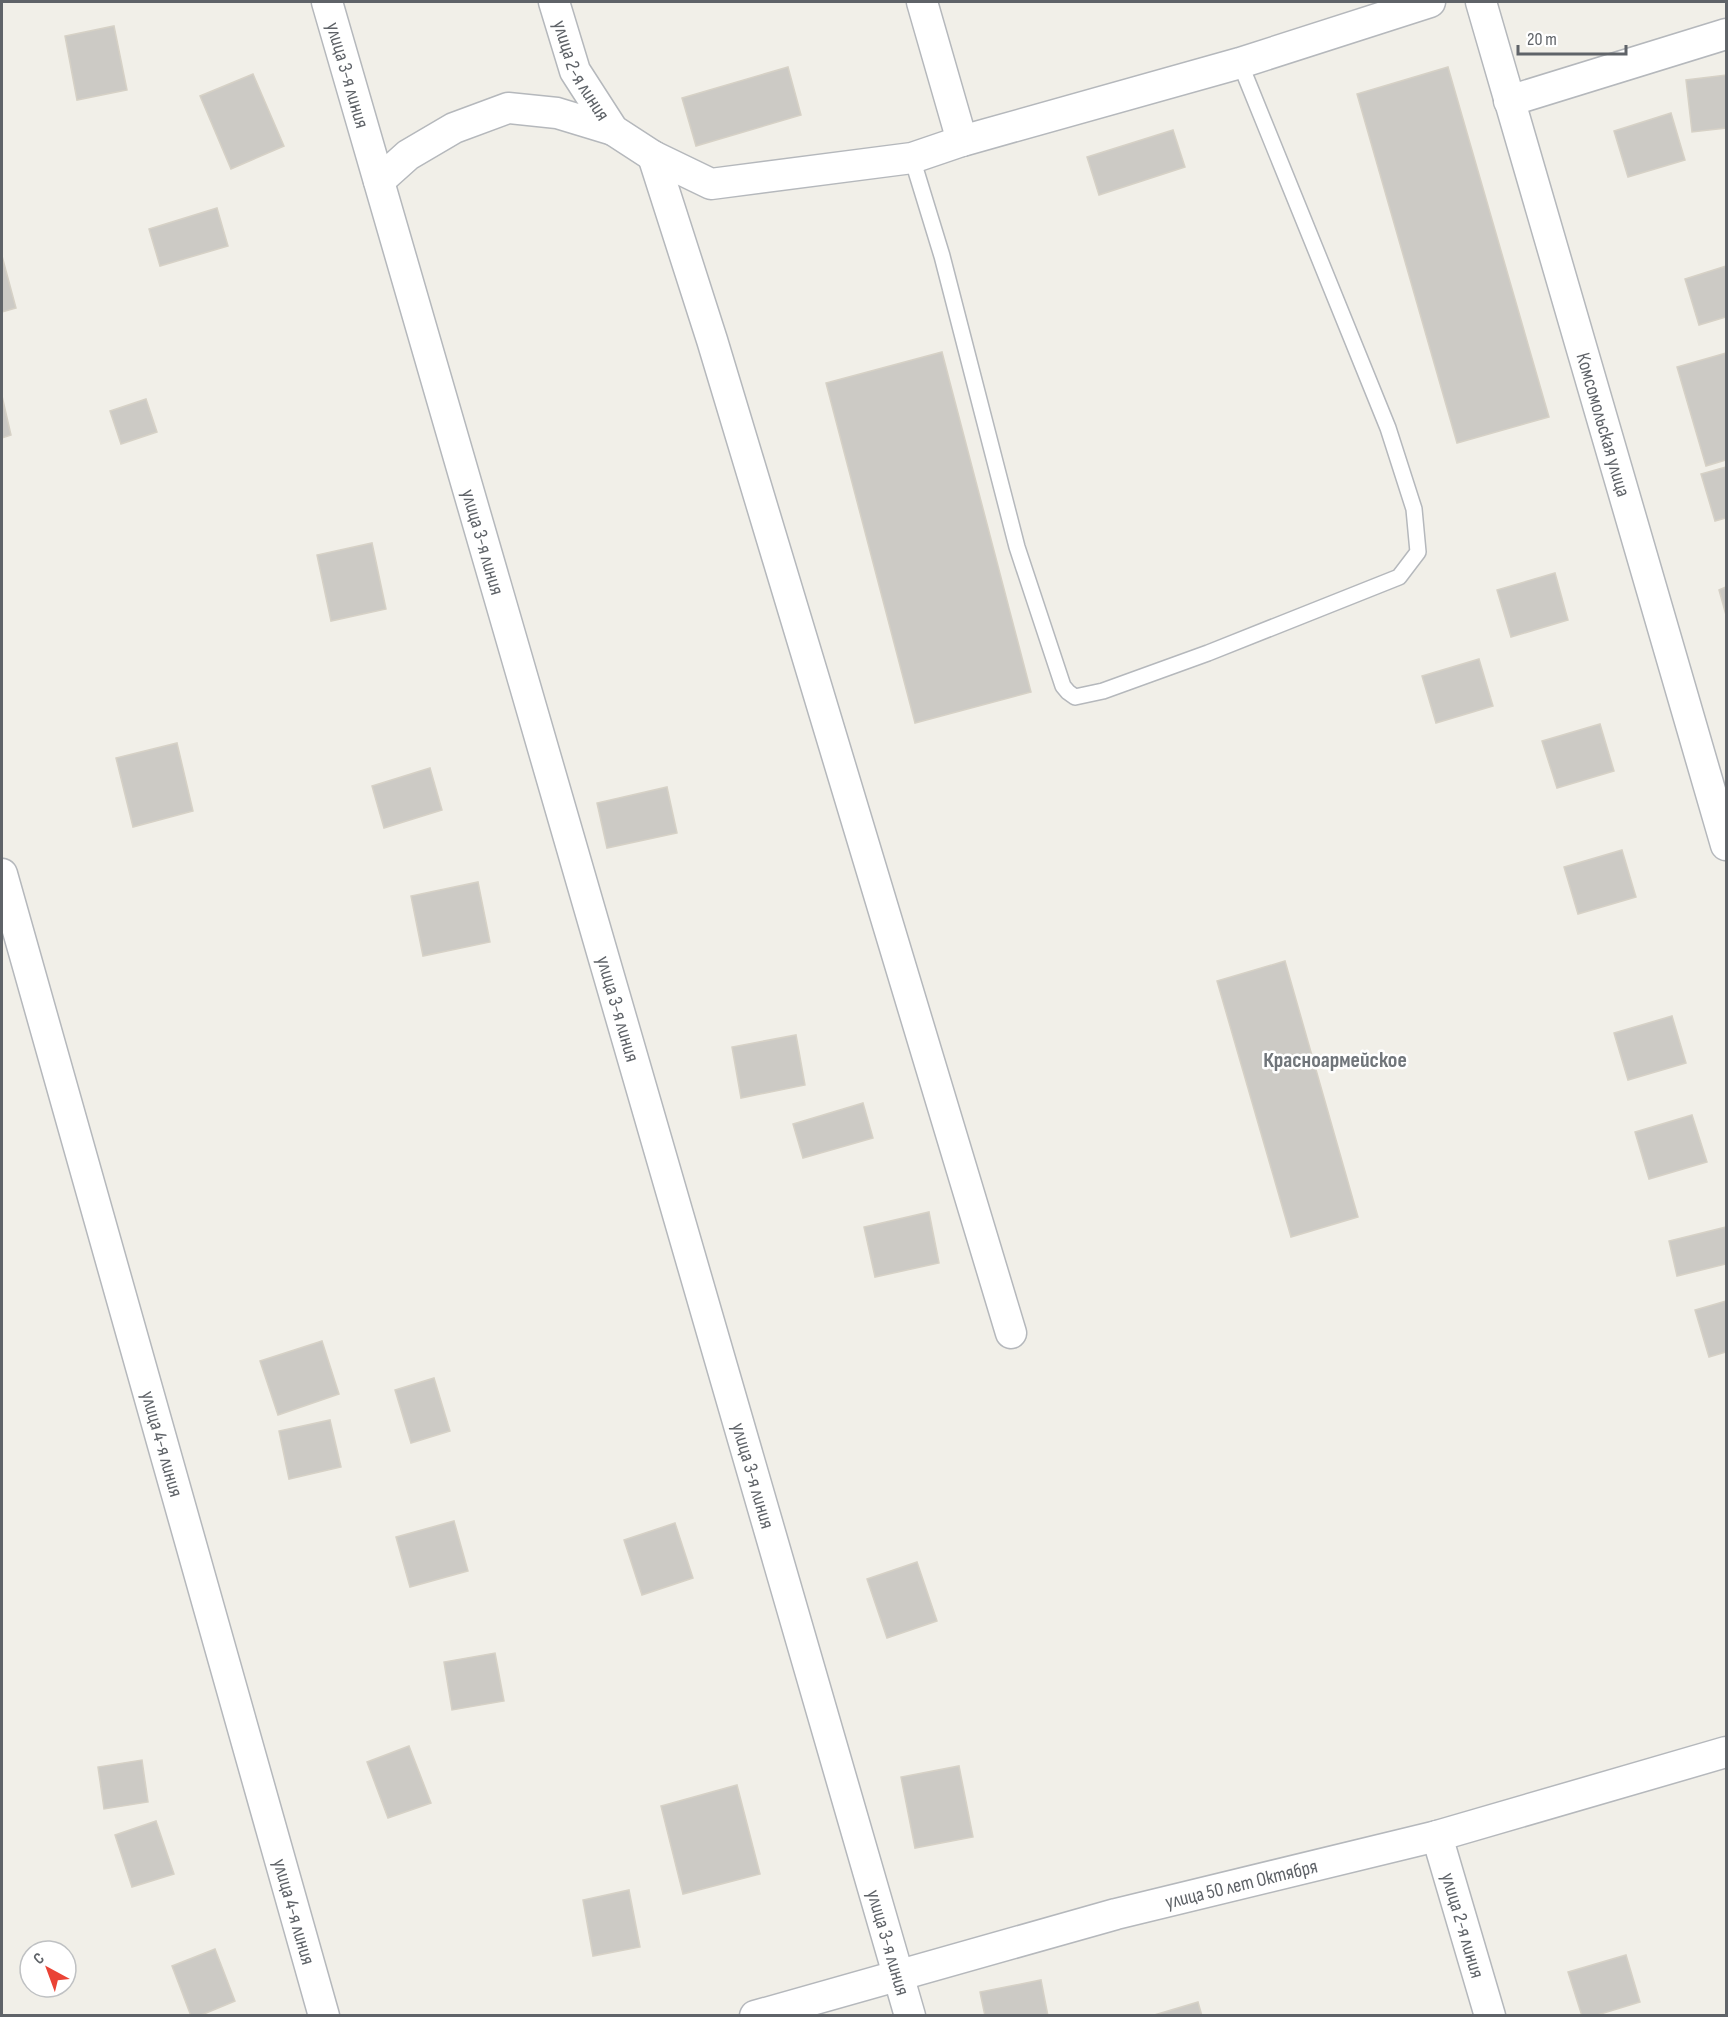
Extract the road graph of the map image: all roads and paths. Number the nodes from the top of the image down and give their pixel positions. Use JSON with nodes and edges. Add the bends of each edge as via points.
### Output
{"nodes":[{"id":1,"x":327,"y":2,"type":"edge"},
{"id":2,"x":554,"y":2,"type":"edge"},
{"id":3,"x":922,"y":2,"type":"edge"},
{"id":4,"x":1430,"y":2,"type":"edge"},
{"id":5,"x":1481,"y":2,"type":"edge"},
{"id":6,"x":1726,"y":34,"type":"edge"},
{"id":7,"x":1240,"y":63,"type":"junction"},
{"id":8,"x":1509,"y":100,"type":"junction"},
{"id":9,"x":613,"y":130,"type":"junction"},
{"id":10,"x":962,"y":141,"type":"junction"},
{"id":11,"x":653,"y":156,"type":"junction"},
{"id":12,"x":912,"y":158,"type":"junction"},
{"id":13,"x":379,"y":181,"type":"junction"},
{"id":14,"x":1726,"y":845,"type":"edge"},
{"id":15,"x":2,"y":874,"type":"edge"},
{"id":16,"x":1011,"y":1333,"type":"dead end"},
{"id":17,"x":1726,"y":1752,"type":"edge"},
{"id":18,"x":1437,"y":1836,"type":"junction"},
{"id":19,"x":899,"y":1977,"type":"junction"},
{"id":20,"x":324,"y":2016,"type":"edge"},
{"id":21,"x":755,"y":2016,"type":"edge"},
{"id":22,"x":910,"y":2016,"type":"edge"},
{"id":23,"x":1490,"y":2016,"type":"edge"}],
"edges":[{"from":1,"to":13,"type":"street","name":"улица 3-я линия"},
{"from":2,"to":9,"type":"street","name":"улица 2-я линия","via":[[575,71]]},
{"from":3,"to":10,"type":"street"},
{"from":4,"to":7,"type":"street"},
{"from":5,"to":8,"type":"street","name":"Комсомольская улица"},
{"from":6,"to":8,"type":"street"},
{"from":7,"to":10,"type":"street"},
{"from":7,"to":12,"type":"lane","via":[[1388,428],[1414,509],[1418,552],[1399,577],[1103,691],[1075,697],[1063,686],[1017,547],[942,256]]},
{"from":8,"to":14,"type":"street","name":"Комсомольская улица"},
{"from":9,"to":11,"type":"street","name":"улица 2-я линия"},
{"from":9,"to":13,"type":"street","via":[[557,113],[508,108],[454,128],[408,155]]},
{"from":10,"to":12,"type":"street"},
{"from":11,"to":12,"type":"street","name":"улица 2-я линия","via":[[711,184]]},
{"from":11,"to":16,"type":"street"},
{"from":13,"to":19,"type":"street","name":"улица 3-я линия"},
{"from":15,"to":20,"type":"street","name":"улица 4-я линия"},
{"from":17,"to":18,"type":"street","name":"улица 50 лет Октября"},
{"from":18,"to":19,"type":"street","name":"улица 50 лет Октября","via":[[1116,1914]]},
{"from":18,"to":23,"type":"street","name":"улица 2-я линия"},
{"from":19,"to":21,"type":"street","name":"улица 50 лет Октября"},
{"from":19,"to":22,"type":"street","name":"улица 3-я линия"}]}
